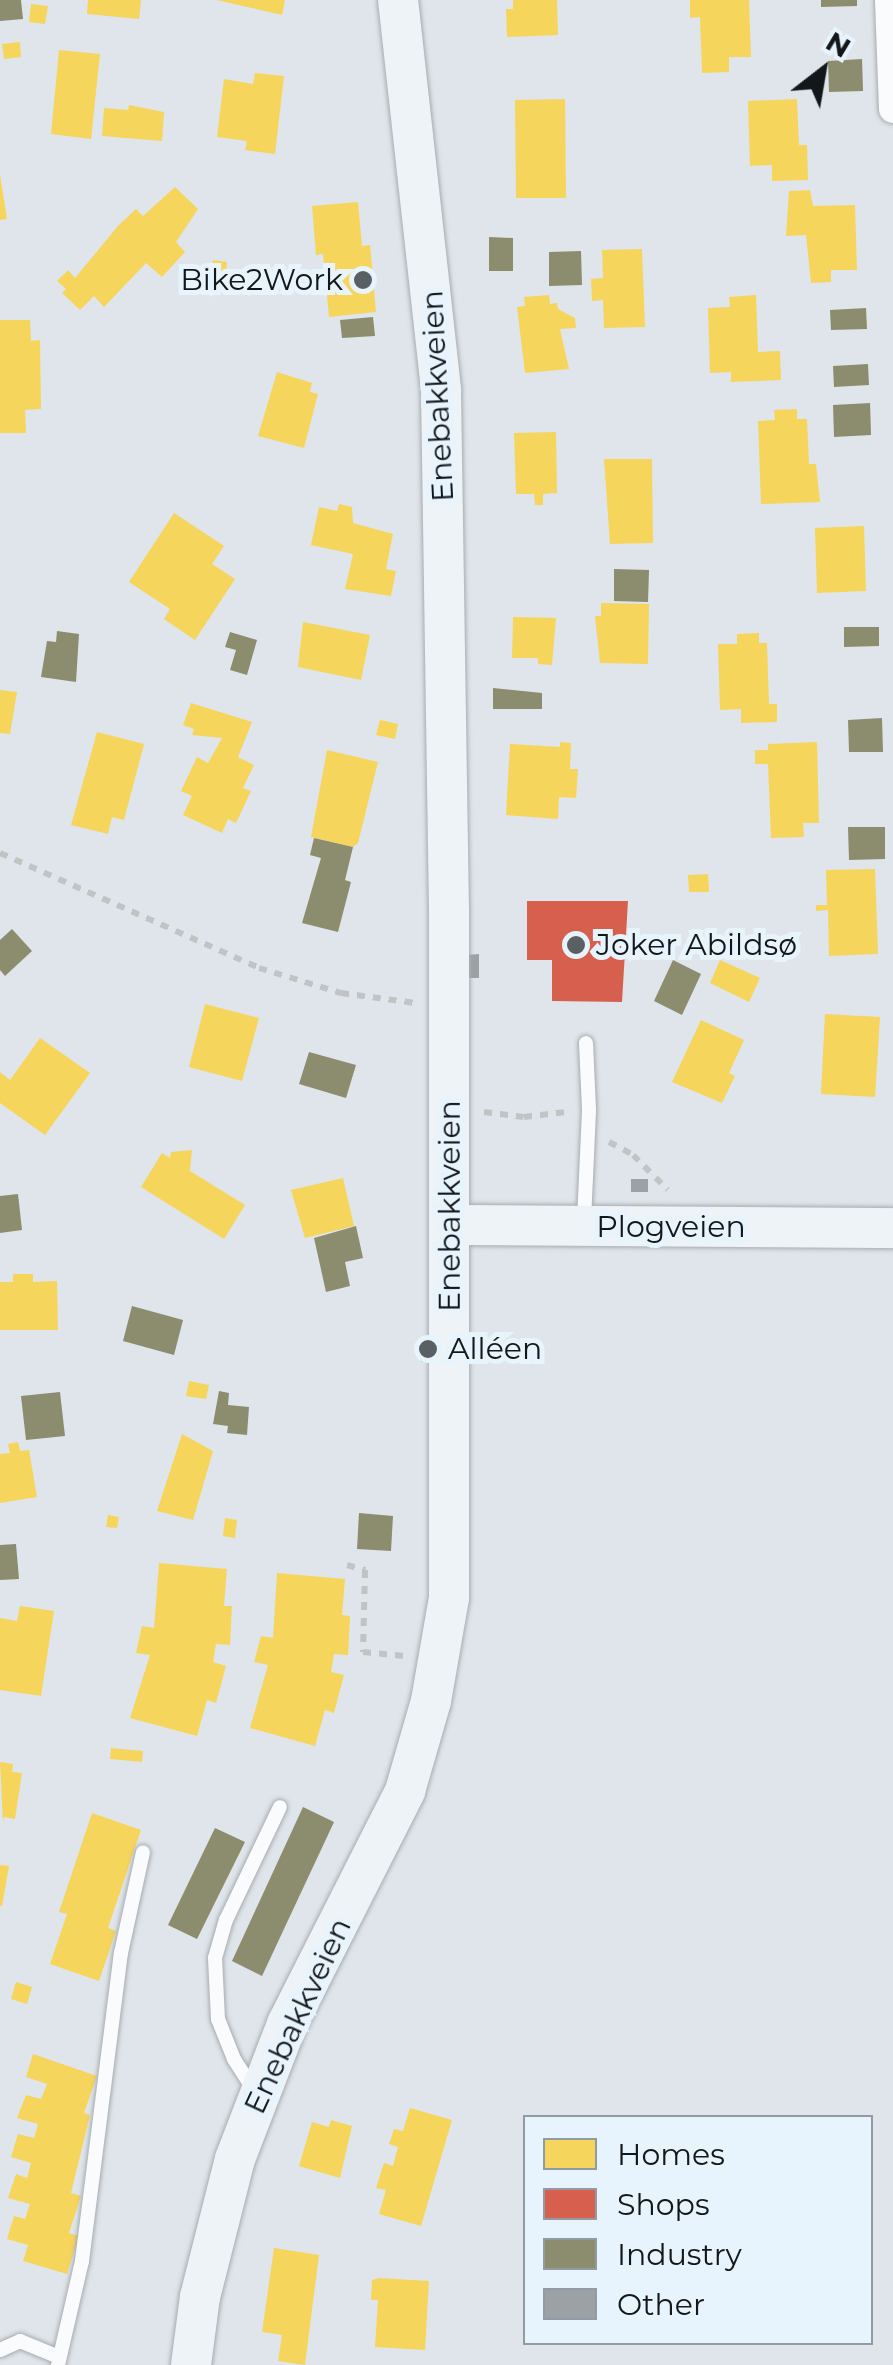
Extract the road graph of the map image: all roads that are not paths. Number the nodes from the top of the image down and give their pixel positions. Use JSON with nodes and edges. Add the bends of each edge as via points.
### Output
{"nodes":[{"id":1,"x":398,"y":0,"type":"edge"},
{"id":2,"x":889,"y":0,"type":"edge"},
{"id":3,"x":893,"y":109,"type":"edge"},
{"id":4,"x":586,"y":1043,"type":"dead end"},
{"id":5,"x":450,"y":1225,"type":"junction"},
{"id":6,"x":584,"y":1227,"type":"junction"},
{"id":7,"x":893,"y":1228,"type":"edge"},
{"id":8,"x":280,"y":1807,"type":"dead end"},
{"id":9,"x":143,"y":1852,"type":"dead end"},
{"id":10,"x":257,"y":2095,"type":"junction"},
{"id":11,"x":0,"y":2350,"type":"edge"},
{"id":12,"x":59,"y":2361,"type":"edge"},
{"id":13,"x":191,"y":2365,"type":"edge"}],
"edges":[{"from":1,"to":5,"type":"main road","name":"Enebakkveien","via":[[441,389]]},
{"from":2,"to":3,"type":"street"},
{"from":4,"to":6,"type":"lane"},
{"from":5,"to":6,"type":"main road","name":"Plogveien"},
{"from":5,"to":10,"type":"main road","name":"Enebakkveien","via":[[452,1550],[435,1685],[389,1827]]},
{"from":6,"to":7,"type":"main road","name":"Plogveien"},
{"from":8,"to":10,"type":"lane","via":[[215,1958],[218,2019]]},
{"from":9,"to":12,"type":"lane","via":[[120,1953],[82,2262]]},
{"from":10,"to":13,"type":"main road","name":"Enebakkveien","via":[[214,2230]]},
{"from":11,"to":12,"type":"lane","via":[[20,2341]]}]}
